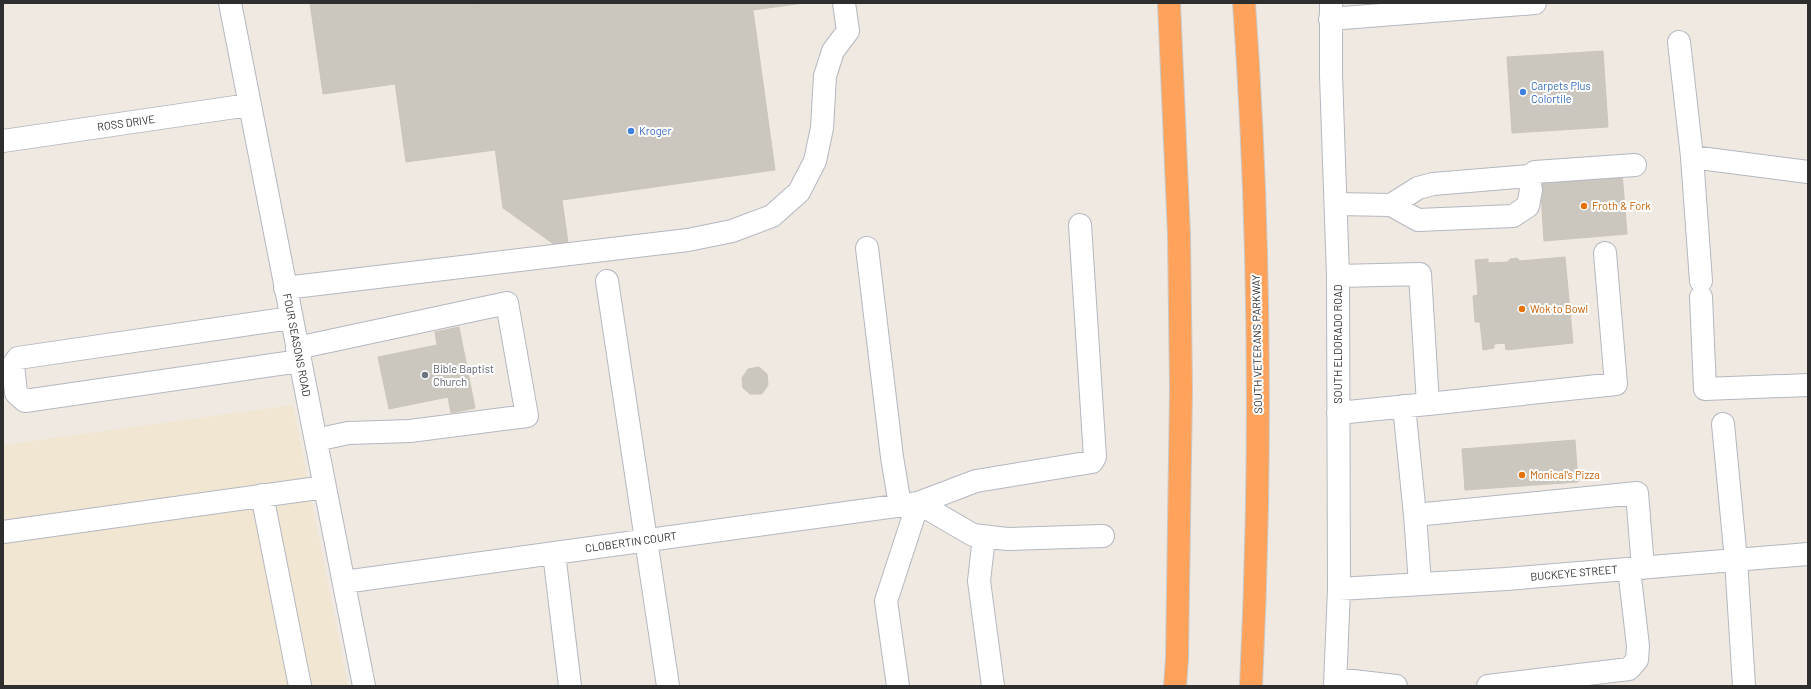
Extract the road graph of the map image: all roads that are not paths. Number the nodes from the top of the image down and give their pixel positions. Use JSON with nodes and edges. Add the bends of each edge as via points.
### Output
{"nodes":[{"id":1,"x":230,"y":3,"type":"edge"},
{"id":2,"x":844,"y":3,"type":"edge"},
{"id":3,"x":1169,"y":3,"type":"edge"},
{"id":4,"x":1244,"y":3,"type":"edge"},
{"id":5,"x":1535,"y":3,"type":"edge"},
{"id":6,"x":1331,"y":11,"type":"edge"},
{"id":7,"x":1679,"y":42,"type":"dead end"},
{"id":8,"x":249,"y":104,"type":"junction"},
{"id":9,"x":3,"y":141,"type":"edge"},
{"id":10,"x":1692,"y":157,"type":"junction"},
{"id":11,"x":1635,"y":165,"type":"dead end"},
{"id":12,"x":1808,"y":172,"type":"edge"},
{"id":13,"x":1530,"y":176,"type":"junction"},
{"id":14,"x":1336,"y":204,"type":"junction"},
{"id":15,"x":1391,"y":205,"type":"junction"},
{"id":16,"x":1080,"y":225,"type":"dead end"},
{"id":17,"x":867,"y":248,"type":"dead end"},
{"id":18,"x":1605,"y":253,"type":"dead end"},
{"id":19,"x":1338,"y":276,"type":"junction"},
{"id":20,"x":607,"y":281,"type":"dead end"},
{"id":21,"x":285,"y":288,"type":"junction"},
{"id":22,"x":291,"y":318,"type":"junction"},
{"id":23,"x":299,"y":354,"type":"junction"},
{"id":24,"x":1808,"y":385,"type":"edge"},
{"id":25,"x":1428,"y":404,"type":"junction"},
{"id":26,"x":1404,"y":406,"type":"junction"},
{"id":27,"x":1338,"y":412,"type":"junction"},
{"id":28,"x":1723,"y":424,"type":"dead end"},
{"id":29,"x":316,"y":440,"type":"junction"},
{"id":30,"x":325,"y":487,"type":"junction"},
{"id":31,"x":262,"y":495,"type":"junction"},
{"id":32,"x":909,"y":504,"type":"junction"},
{"id":33,"x":1415,"y":515,"type":"junction"},
{"id":34,"x":3,"y":532,"type":"edge"},
{"id":35,"x":984,"y":536,"type":"junction"},
{"id":36,"x":1103,"y":536,"type":"dead end"},
{"id":37,"x":647,"y":540,"type":"junction"},
{"id":38,"x":554,"y":553,"type":"junction"},
{"id":39,"x":1808,"y":554,"type":"edge"},
{"id":40,"x":1736,"y":560,"type":"junction"},
{"id":41,"x":1636,"y":568,"type":"junction"},
{"id":42,"x":344,"y":582,"type":"junction"},
{"id":43,"x":1420,"y":584,"type":"junction"},
{"id":44,"x":1339,"y":589,"type":"junction"},
{"id":45,"x":1335,"y":682,"type":"edge"},
{"id":46,"x":300,"y":686,"type":"edge"},
{"id":47,"x":364,"y":686,"type":"edge"},
{"id":48,"x":570,"y":686,"type":"edge"},
{"id":49,"x":668,"y":686,"type":"edge"},
{"id":50,"x":898,"y":686,"type":"edge"},
{"id":51,"x":993,"y":686,"type":"edge"},
{"id":52,"x":1175,"y":686,"type":"edge"},
{"id":53,"x":1251,"y":686,"type":"edge"},
{"id":54,"x":1396,"y":686,"type":"edge"},
{"id":55,"x":1488,"y":686,"type":"edge"},
{"id":56,"x":1744,"y":686,"type":"edge"}],
"edges":[{"from":1,"to":8,"type":"street","name":"FOUR SEASONS ROAD"},
{"from":2,"to":21,"type":"street","via":[[848,31],[833,51],[825,76],[822,128],[815,161],[799,192],[772,216],[732,232],[688,240]]},
{"from":3,"to":52,"type":"highway","via":[[1179,235],[1180,374]]},
{"from":4,"to":53,"type":"highway","name":"SOUTH VETERANS PARKWAY","via":[[1254,168],[1258,406]]},
{"from":5,"to":6,"type":"street"},
{"from":6,"to":14,"type":"street","name":"SOUTH ELDORADO ROAD"},
{"from":7,"to":10,"type":"street"},
{"from":8,"to":9,"type":"street","name":"ROSS DRIVE"},
{"from":8,"to":21,"type":"street","name":"FOUR SEASONS ROAD"},
{"from":10,"to":12,"type":"street"},
{"from":10,"to":24,"type":"street","via":[[1705,389]]},
{"from":11,"to":13,"type":"street","via":[[1534,172]]},
{"from":13,"to":15,"type":"street","via":[[1433,184],[1418,188]]},
{"from":13,"to":15,"type":"street","via":[[1528,206],[1513,216],[1418,220]]},
{"from":14,"to":15,"type":"street"},
{"from":14,"to":19,"type":"street","name":"SOUTH ELDORADO ROAD"},
{"from":16,"to":32,"type":"street","name":"CLOBERTIN COURT","via":[[1094,460],[976,481]]},
{"from":17,"to":32,"type":"street","via":[[892,457]]},
{"from":18,"to":25,"type":"street","via":[[1616,384]]},
{"from":19,"to":25,"type":"street","via":[[1420,274]]},
{"from":19,"to":27,"type":"street","name":"SOUTH ELDORADO ROAD"},
{"from":20,"to":37,"type":"street"},
{"from":21,"to":22,"type":"street","name":"FOUR SEASONS ROAD"},
{"from":22,"to":23,"type":"street","name":"FOUR SEASONS ROAD"},
{"from":22,"to":23,"type":"street","via":[[18,358],[13,365],[16,394],[25,401]]},
{"from":23,"to":29,"type":"street","name":"FOUR SEASONS ROAD"},
{"from":23,"to":29,"type":"street","via":[[507,303],[527,416],[410,431],[348,433]]},
{"from":25,"to":26,"type":"street"},
{"from":26,"to":27,"type":"street"},
{"from":26,"to":33,"type":"street"},
{"from":27,"to":44,"type":"street","name":"SOUTH ELDORADO ROAD"},
{"from":28,"to":40,"type":"street"},
{"from":29,"to":30,"type":"street","name":"FOUR SEASONS ROAD"},
{"from":30,"to":31,"type":"street"},
{"from":30,"to":42,"type":"street","name":"FOUR SEASONS ROAD"},
{"from":31,"to":34,"type":"street"},
{"from":31,"to":46,"type":"street"},
{"from":32,"to":35,"type":"street","via":[[972,535]]},
{"from":32,"to":37,"type":"street","name":"CLOBERTIN COURT"},
{"from":32,"to":50,"type":"street","via":[[886,601]]},
{"from":33,"to":41,"type":"street","via":[[1637,493]]},
{"from":33,"to":43,"type":"street"},
{"from":35,"to":36,"type":"street","via":[[1008,539]]},
{"from":35,"to":51,"type":"street","via":[[979,581]]},
{"from":37,"to":38,"type":"street","name":"CLOBERTIN COURT"},
{"from":37,"to":49,"type":"street"},
{"from":38,"to":42,"type":"street","name":"CLOBERTIN COURT"},
{"from":38,"to":48,"type":"street"},
{"from":39,"to":40,"type":"street","name":"BUCKEYE STREET"},
{"from":40,"to":41,"type":"street","name":"BUCKEYE STREET"},
{"from":40,"to":56,"type":"street"},
{"from":41,"to":43,"type":"street","name":"BUCKEYE STREET"},
{"from":41,"to":55,"type":"street","via":[[1638,660],[1629,669]]},
{"from":42,"to":47,"type":"street","name":"FOUR SEASONS ROAD"},
{"from":43,"to":44,"type":"street","name":"BUCKEYE STREET"},
{"from":44,"to":45,"type":"street","name":"SOUTH ELDORADO ROAD"},
{"from":45,"to":54,"type":"street"}]}
